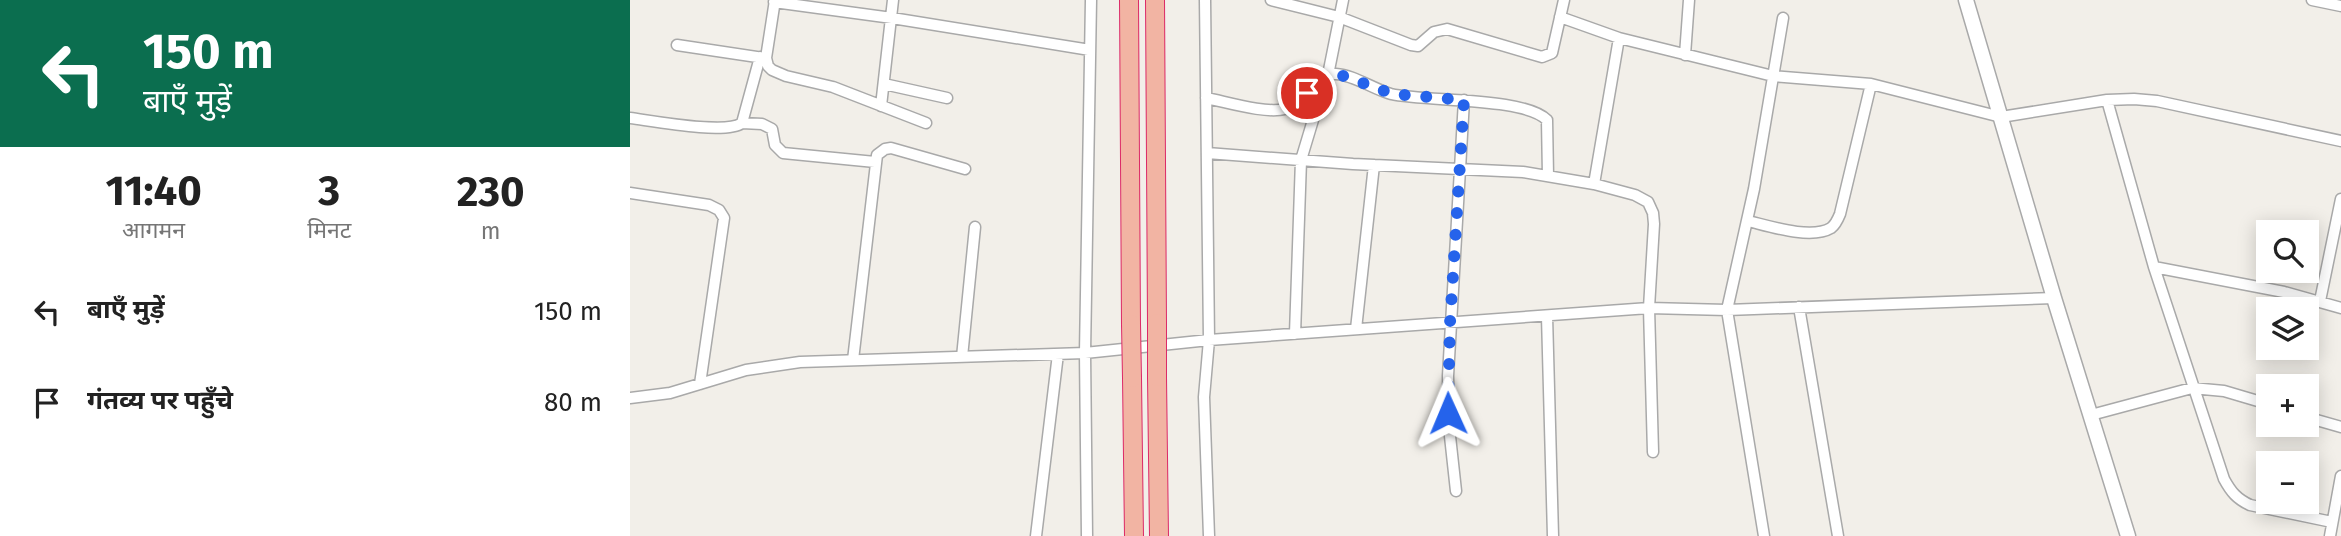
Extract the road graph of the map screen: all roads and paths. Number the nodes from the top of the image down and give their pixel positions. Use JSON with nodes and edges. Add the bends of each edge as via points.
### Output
{"nodes":[{"id":1,"x":893,"y":0,"type":"edge"},
{"id":2,"x":1091,"y":0,"type":"edge"},
{"id":3,"x":1129,"y":0,"type":"edge"},
{"id":4,"x":1154,"y":0,"type":"edge"},
{"id":5,"x":1205,"y":0,"type":"edge"},
{"id":6,"x":1271,"y":0,"type":"edge"},
{"id":7,"x":1343,"y":0,"type":"edge"},
{"id":8,"x":1564,"y":0,"type":"edge"},
{"id":9,"x":1689,"y":0,"type":"edge"},
{"id":10,"x":1966,"y":0,"type":"edge"},
{"id":11,"x":2312,"y":0,"type":"edge"},
{"id":12,"x":774,"y":1,"type":"edge"},
{"id":13,"x":2341,"y":6,"type":"edge"},
{"id":14,"x":1339,"y":17,"type":"junction"},
{"id":15,"x":1560,"y":17,"type":"junction"},
{"id":16,"x":892,"y":18,"type":"junction"},
{"id":17,"x":1783,"y":18,"type":"dead end"},
{"id":18,"x":1619,"y":38,"type":"junction"},
{"id":19,"x":677,"y":45,"type":"dead end"},
{"id":20,"x":1090,"y":50,"type":"junction"},
{"id":21,"x":1685,"y":55,"type":"junction"},
{"id":22,"x":763,"y":58,"type":"junction"},
{"id":23,"x":1328,"y":75,"type":"junction"},
{"id":24,"x":1773,"y":76,"type":"junction"},
{"id":25,"x":884,"y":84,"type":"junction"},
{"id":26,"x":1871,"y":84,"type":"junction"},
{"id":27,"x":947,"y":98,"type":"dead end"},
{"id":28,"x":1206,"y":98,"type":"junction"},
{"id":29,"x":1464,"y":100,"type":"junction"},
{"id":30,"x":2108,"y":100,"type":"junction"},
{"id":31,"x":881,"y":106,"type":"junction"},
{"id":32,"x":2001,"y":117,"type":"junction"},
{"id":33,"x":630,"y":118,"type":"edge"},
{"id":34,"x":1313,"y":120,"type":"dead end"},
{"id":35,"x":926,"y":122,"type":"dead end"},
{"id":36,"x":743,"y":123,"type":"junction"},
{"id":37,"x":2341,"y":141,"type":"edge"},
{"id":38,"x":1207,"y":153,"type":"junction"},
{"id":39,"x":1301,"y":160,"type":"junction"},
{"id":40,"x":875,"y":162,"type":"junction"},
{"id":41,"x":1374,"y":165,"type":"junction"},
{"id":42,"x":1461,"y":168,"type":"junction"},
{"id":43,"x":965,"y":169,"type":"dead end"},
{"id":44,"x":1548,"y":176,"type":"junction"},
{"id":45,"x":1594,"y":184,"type":"junction"},
{"id":46,"x":630,"y":192,"type":"edge"},
{"id":47,"x":2341,"y":199,"type":"edge"},
{"id":48,"x":1748,"y":221,"type":"junction"},
{"id":49,"x":975,"y":227,"type":"dead end"},
{"id":50,"x":2154,"y":267,"type":"junction"},
{"id":51,"x":2054,"y":298,"type":"junction"},
{"id":52,"x":2320,"y":301,"type":"junction"},
{"id":53,"x":1799,"y":307,"type":"junction"},
{"id":54,"x":1649,"y":308,"type":"junction"},
{"id":55,"x":2341,"y":308,"type":"edge"},
{"id":56,"x":1727,"y":310,"type":"junction"},
{"id":57,"x":1547,"y":316,"type":"junction"},
{"id":58,"x":1450,"y":323,"type":"junction"},
{"id":59,"x":1356,"y":329,"type":"junction"},
{"id":60,"x":1296,"y":334,"type":"junction"},
{"id":61,"x":1209,"y":340,"type":"junction"},
{"id":62,"x":1085,"y":353,"type":"junction"},
{"id":63,"x":1058,"y":354,"type":"junction"},
{"id":64,"x":962,"y":357,"type":"junction"},
{"id":65,"x":853,"y":360,"type":"junction"},
{"id":66,"x":700,"y":384,"type":"junction"},
{"id":67,"x":2192,"y":388,"type":"junction"},
{"id":68,"x":630,"y":398,"type":"edge"},
{"id":69,"x":2256,"y":400,"type":"edge"},
{"id":70,"x":2091,"y":415,"type":"junction"},
{"id":71,"x":2319,"y":420,"type":"edge"},
{"id":72,"x":2341,"y":427,"type":"edge"},
{"id":73,"x":1653,"y":452,"type":"dead end"},
{"id":74,"x":2341,"y":476,"type":"edge"},
{"id":75,"x":1455,"y":491,"type":"dead end"},
{"id":76,"x":2332,"y":522,"type":"junction"},
{"id":77,"x":1037,"y":536,"type":"edge"},
{"id":78,"x":1087,"y":536,"type":"edge"},
{"id":79,"x":1134,"y":536,"type":"edge"},
{"id":80,"x":1159,"y":536,"type":"edge"},
{"id":81,"x":1209,"y":536,"type":"edge"},
{"id":82,"x":1553,"y":536,"type":"edge"},
{"id":83,"x":1764,"y":536,"type":"edge"},
{"id":84,"x":1838,"y":536,"type":"edge"},
{"id":85,"x":2128,"y":536,"type":"edge"},
{"id":86,"x":2330,"y":536,"type":"edge"}],
"edges":[{"from":1,"to":16,"type":"street"},
{"from":2,"to":20,"type":"street"},
{"from":3,"to":79,"type":"highway","bridge":true},
{"from":4,"to":80,"type":"highway","bridge":true},
{"from":5,"to":28,"type":"street"},
{"from":6,"to":14,"type":"street"},
{"from":7,"to":14,"type":"street"},
{"from":8,"to":15,"type":"street"},
{"from":9,"to":21,"type":"street"},
{"from":10,"to":32,"type":"street"},
{"from":11,"to":13,"type":"street"},
{"from":12,"to":16,"type":"street"},
{"from":12,"to":22,"type":"street"},
{"from":14,"to":15,"type":"street","via":[[1411,45],[1418,46],[1434,32],[1447,29],[1542,57],[1552,53]]},
{"from":14,"to":23,"type":"street"},
{"from":15,"to":18,"type":"street"},
{"from":16,"to":20,"type":"street"},
{"from":16,"to":25,"type":"street"},
{"from":17,"to":24,"type":"street"},
{"from":18,"to":21,"type":"street"},
{"from":18,"to":45,"type":"street"},
{"from":19,"to":22,"type":"street"},
{"from":20,"to":62,"type":"street"},
{"from":21,"to":24,"type":"street"},
{"from":22,"to":31,"type":"street","via":[[772,70],[786,76],[833,87]]},
{"from":22,"to":36,"type":"street"},
{"from":23,"to":28,"type":"street","via":[[1286,109]]},
{"from":23,"to":29,"type":"street","via":[[1338,74],[1393,94]]},
{"from":24,"to":26,"type":"street"},
{"from":24,"to":48,"type":"street"},
{"from":25,"to":27,"type":"street"},
{"from":25,"to":31,"type":"street"},
{"from":26,"to":32,"type":"street"},
{"from":26,"to":48,"type":"street","via":[[1833,227],[1800,232]]},
{"from":28,"to":38,"type":"street"},
{"from":29,"to":42,"type":"street"},
{"from":29,"to":44,"type":"street","via":[[1542,115],[1548,130]]},
{"from":30,"to":32,"type":"street"},
{"from":30,"to":37,"type":"street","via":[[2157,101]]},
{"from":30,"to":50,"type":"street"},
{"from":31,"to":35,"type":"street"},
{"from":32,"to":51,"type":"street"},
{"from":33,"to":36,"type":"street","via":[[721,129]]},
{"from":34,"to":39,"type":"street"},
{"from":36,"to":40,"type":"street","via":[[772,129],[775,145],[783,153]]},
{"from":38,"to":39,"type":"street"},
{"from":38,"to":61,"type":"street"},
{"from":39,"to":41,"type":"street"},
{"from":39,"to":60,"type":"street"},
{"from":40,"to":43,"type":"street","via":[[877,155],[891,148]]},
{"from":40,"to":65,"type":"street"},
{"from":41,"to":42,"type":"street"},
{"from":41,"to":59,"type":"street"},
{"from":42,"to":44,"type":"street"},
{"from":42,"to":58,"type":"street"},
{"from":44,"to":45,"type":"street"},
{"from":45,"to":54,"type":"street","via":[[1635,195],[1648,202],[1653,213]]},
{"from":46,"to":66,"type":"street","via":[[709,205],[724,218]]},
{"from":47,"to":52,"type":"street"},
{"from":48,"to":56,"type":"street"},
{"from":49,"to":64,"type":"street"},
{"from":50,"to":52,"type":"street"},
{"from":50,"to":67,"type":"street"},
{"from":51,"to":53,"type":"street"},
{"from":51,"to":70,"type":"street"},
{"from":52,"to":55,"type":"street"},
{"from":53,"to":56,"type":"street"},
{"from":53,"to":84,"type":"street"},
{"from":54,"to":56,"type":"street"},
{"from":54,"to":57,"type":"street"},
{"from":54,"to":73,"type":"street"},
{"from":56,"to":83,"type":"street"},
{"from":57,"to":58,"type":"street"},
{"from":57,"to":82,"type":"street"},
{"from":58,"to":59,"type":"street"},
{"from":58,"to":75,"type":"street","via":[[1448,398]]},
{"from":59,"to":60,"type":"street"},
{"from":60,"to":61,"type":"street"},
{"from":61,"to":62,"type":"street"},
{"from":61,"to":81,"type":"street","via":[[1204,397]]},
{"from":62,"to":63,"type":"street"},
{"from":62,"to":78,"type":"street"},
{"from":63,"to":64,"type":"street"},
{"from":63,"to":77,"type":"street"},
{"from":64,"to":65,"type":"street"},
{"from":65,"to":66,"type":"street","via":[[746,370]]},
{"from":66,"to":68,"type":"street"},
{"from":67,"to":69,"type":"street"},
{"from":67,"to":70,"type":"street"},
{"from":67,"to":76,"type":"street","via":[[2231,492],[2250,505]]},
{"from":70,"to":85,"type":"street"},
{"from":71,"to":72,"type":"street"},
{"from":74,"to":76,"type":"street"},
{"from":76,"to":86,"type":"street"}]}
